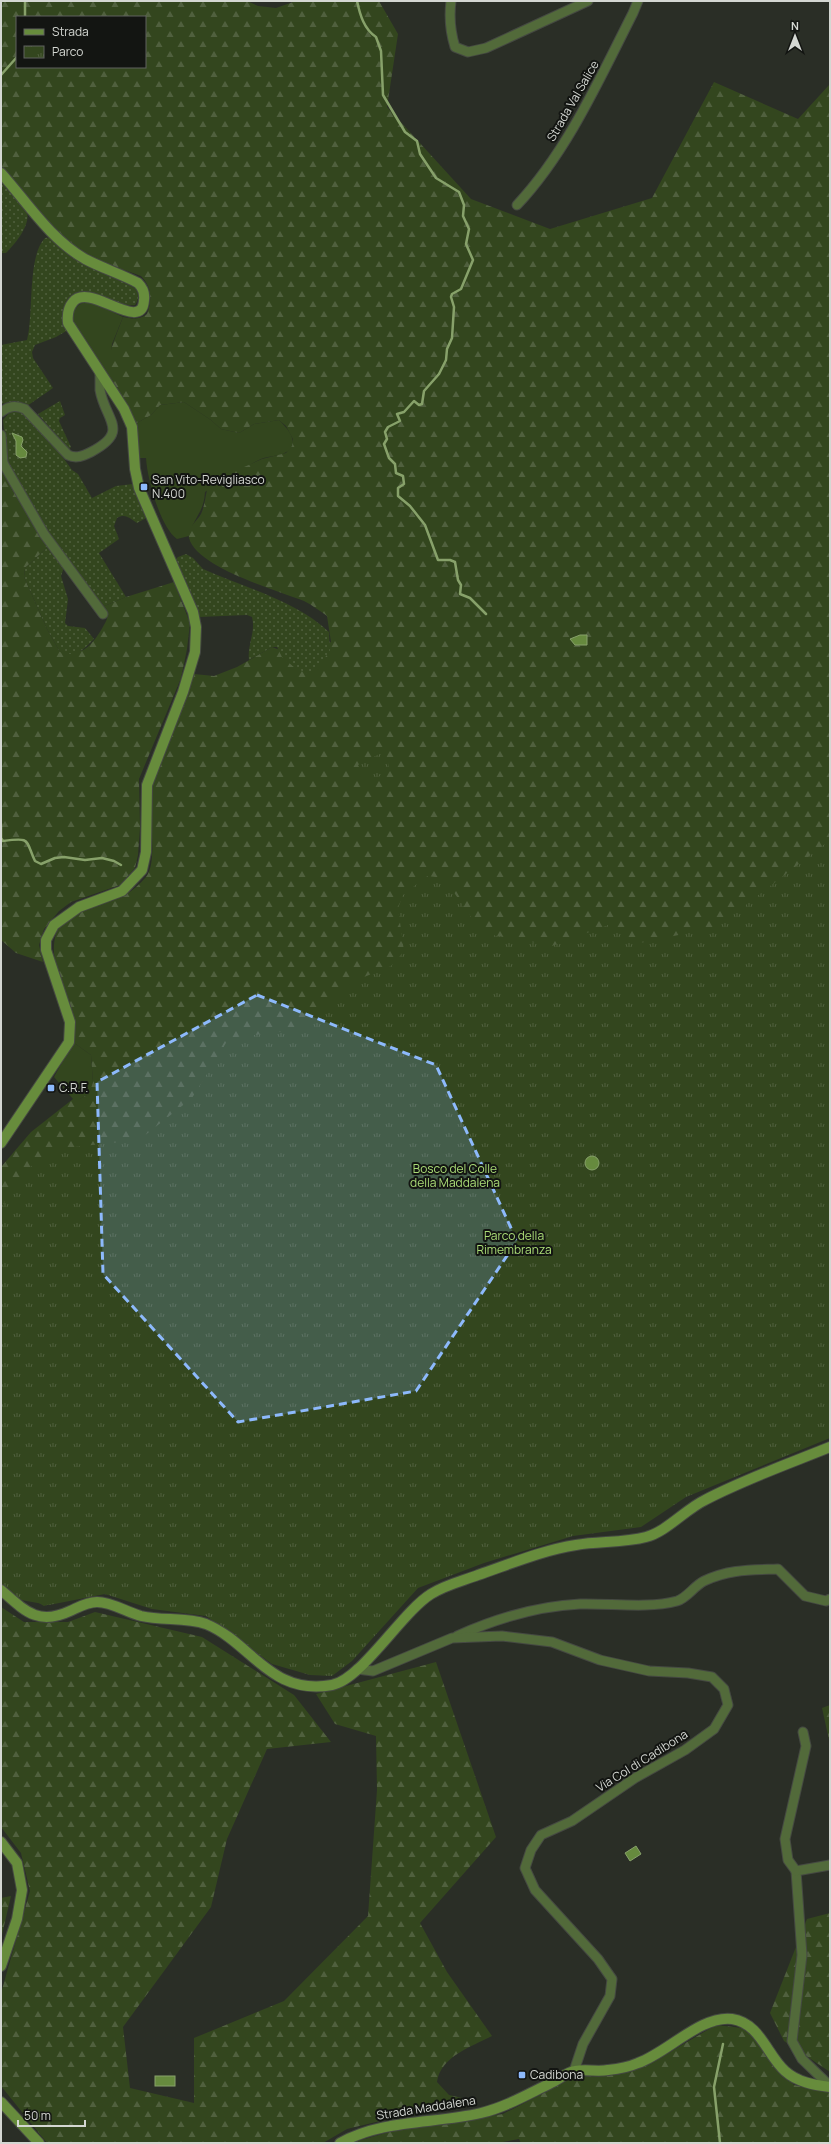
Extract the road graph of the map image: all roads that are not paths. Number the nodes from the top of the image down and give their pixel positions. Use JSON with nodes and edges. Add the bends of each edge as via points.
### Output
{"nodes":[{"id":1,"x":451,"y":1,"type":"edge"},
{"id":2,"x":588,"y":1,"type":"edge"},
{"id":3,"x":638,"y":1,"type":"edge"},
{"id":4,"x":1,"y":173,"type":"edge"},
{"id":5,"x":517,"y":205,"type":"dead end"},
{"id":6,"x":100,"y":374,"type":"junction"},
{"id":7,"x":1,"y":412,"type":"edge"},
{"id":8,"x":1,"y":435,"type":"edge"},
{"id":9,"x":2,"y":465,"type":"edge"},
{"id":10,"x":103,"y":614,"type":"dead end"},
{"id":11,"x":1,"y":1143,"type":"edge"},
{"id":12,"x":830,"y":1447,"type":"edge"},
{"id":13,"x":1,"y":1590,"type":"edge"},
{"id":14,"x":830,"y":1599,"type":"edge"},
{"id":15,"x":452,"y":1638,"type":"junction"},
{"id":16,"x":357,"y":1669,"type":"junction"},
{"id":17,"x":803,"y":1732,"type":"dead end"},
{"id":18,"x":1,"y":1842,"type":"edge"},
{"id":19,"x":830,"y":1865,"type":"edge"},
{"id":20,"x":796,"y":1871,"type":"junction"},
{"id":21,"x":1,"y":1966,"type":"edge"},
{"id":22,"x":574,"y":2071,"type":"junction"},
{"id":23,"x":830,"y":2087,"type":"edge"},
{"id":24,"x":1,"y":2102,"type":"edge"},
{"id":25,"x":39,"y":2143,"type":"edge"},
{"id":26,"x":340,"y":2143,"type":"edge"}],
"edges":[{"from":1,"to":2,"type":"street","via":[[449,15],[455,47],[468,52],[486,48]]},
{"from":3,"to":5,"type":"street","name":"Strada Val Salice","via":[[589,99],[539,182]]},
{"from":4,"to":6,"type":"street","via":[[41,221],[75,252],[142,286],[144,302],[136,312],[126,312],[91,297],[79,297],[70,305],[67,316],[70,328]]},
{"from":6,"to":7,"type":"street","via":[[100,390],[112,418],[113,429],[105,445],[85,455],[73,458],[68,455],[24,409],[11,406]]},
{"from":6,"to":11,"type":"street","via":[[124,409],[132,427],[139,488],[193,612],[196,626],[195,652],[183,692],[147,785],[146,852],[142,870],[122,891],[69,913],[54,925],[48,936],[48,960],[70,1022],[69,1042]]},
{"from":8,"to":9,"type":"street"},
{"from":9,"to":10,"type":"street","via":[[44,534]]},
{"from":12,"to":16,"type":"street","via":[[704,1500],[648,1537],[559,1548],[433,1592],[413,1609]]},
{"from":13,"to":16,"type":"street","via":[[38,1617],[62,1615],[87,1603],[97,1602],[140,1616],[205,1624],[233,1641],[260,1666],[289,1682],[335,1685]]},
{"from":14,"to":15,"type":"street","name":"Via Col di Cadibona","via":[[826,1601],[806,1596],[778,1569],[734,1570],[703,1582],[678,1600],[648,1605],[578,1604],[533,1611],[490,1622]]},
{"from":15,"to":16,"type":"street","name":"Via Col di Cadibona","via":[[373,1670]]},
{"from":15,"to":22,"type":"street","name":"Via Col di Cadibona","via":[[502,1636],[552,1642],[600,1660],[648,1671],[712,1677],[724,1689],[728,1705],[714,1729],[572,1821],[541,1835],[531,1850],[525,1868],[535,1890],[598,1959],[612,1979],[610,1996],[583,2044]]},
{"from":17,"to":20,"type":"street","via":[[806,1746],[785,1839],[788,1860]]},
{"from":18,"to":21,"type":"street","via":[[17,1863],[22,1890],[17,1919]]},
{"from":19,"to":20,"type":"street"},
{"from":20,"to":23,"type":"street","via":[[802,1955],[792,2041],[802,2059]]},
{"from":22,"to":23,"type":"street","name":"Strada Maddalena","via":[[608,2070],[638,2063],[668,2048],[700,2026],[718,2020],[733,2019],[750,2026],[789,2073],[804,2081]]},
{"from":22,"to":26,"type":"street","name":"Strada Maddalena","via":[[514,2102],[482,2113],[386,2126],[356,2134]]},
{"from":24,"to":25,"type":"street"}]}
